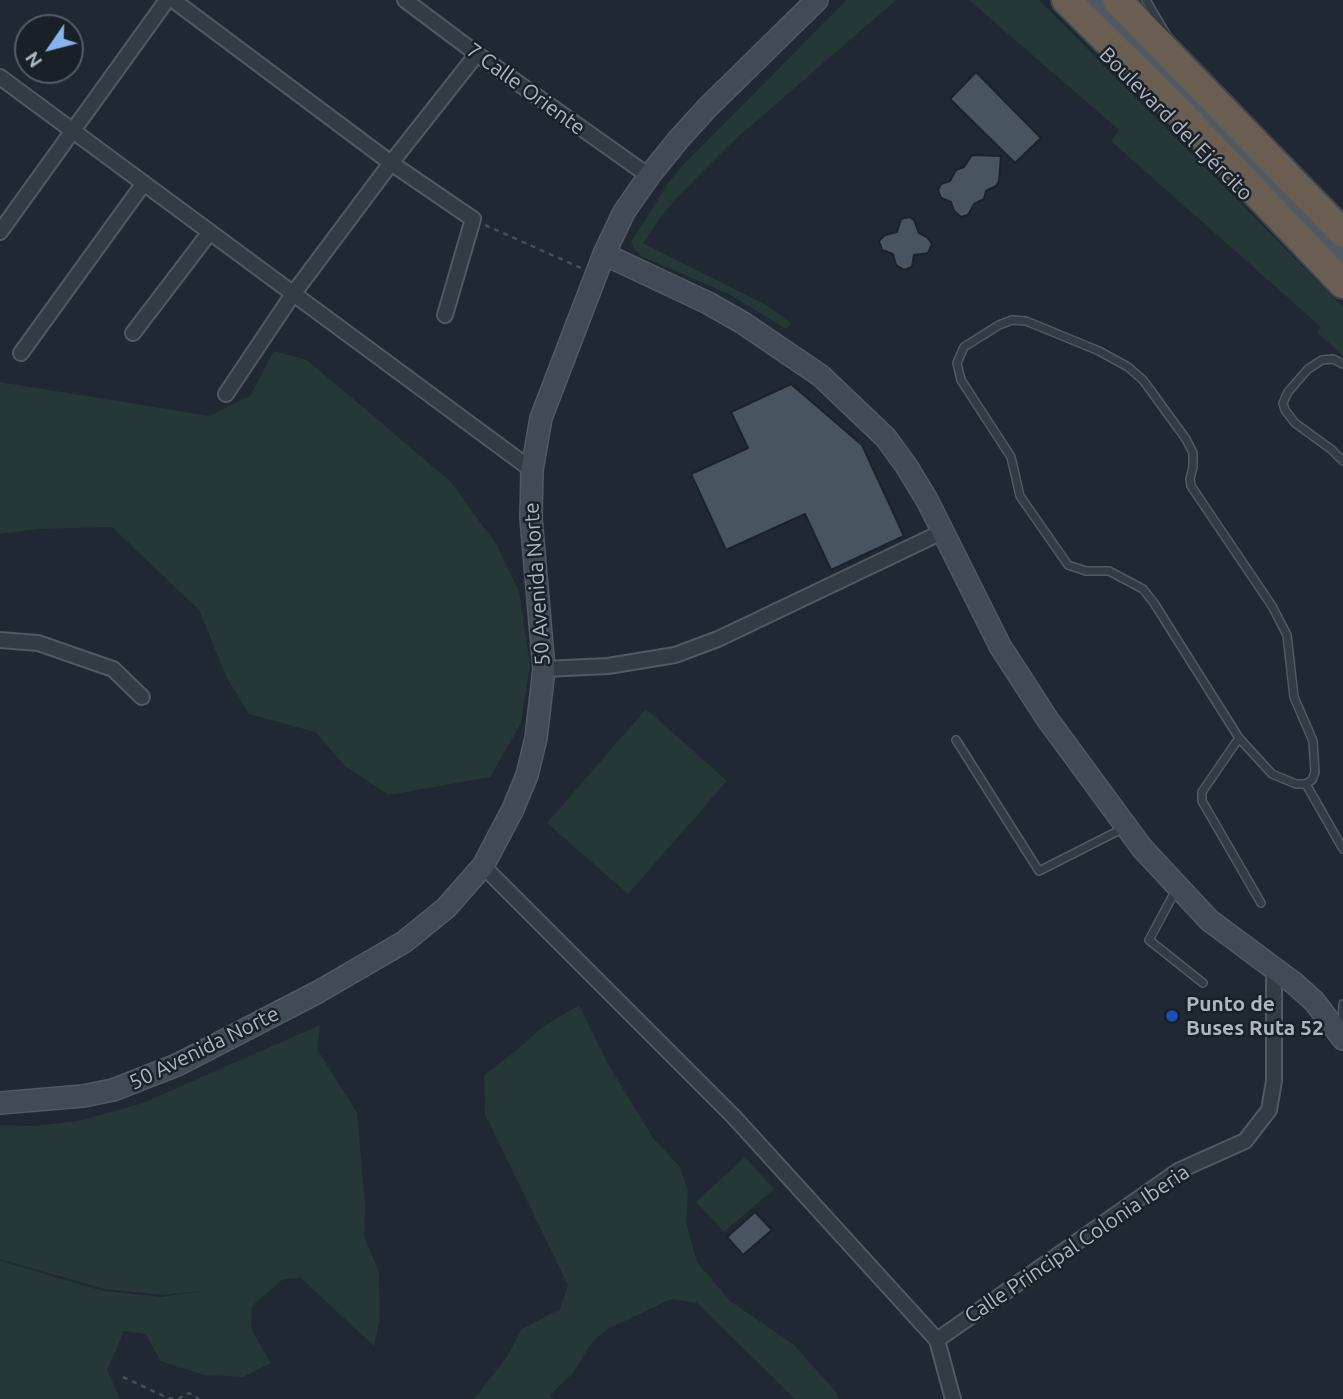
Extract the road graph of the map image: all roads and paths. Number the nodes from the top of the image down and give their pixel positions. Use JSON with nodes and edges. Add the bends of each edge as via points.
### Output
{"nodes":[{"id":1,"x":167,"y":0,"type":"edge"},
{"id":2,"x":173,"y":0,"type":"edge"},
{"id":3,"x":405,"y":0,"type":"edge"},
{"id":4,"x":817,"y":0,"type":"edge"},
{"id":5,"x":1053,"y":0,"type":"edge"},
{"id":6,"x":1066,"y":0,"type":"edge"},
{"id":7,"x":1088,"y":0,"type":"edge"},
{"id":8,"x":1117,"y":0,"type":"edge"},
{"id":9,"x":1146,"y":0,"type":"edge"},
{"id":10,"x":477,"y":54,"type":"junction"},
{"id":11,"x":1176,"y":61,"type":"junction"},
{"id":12,"x":0,"y":77,"type":"edge"},
{"id":13,"x":71,"y":130,"type":"junction"},
{"id":14,"x":391,"y":163,"type":"junction"},
{"id":15,"x":649,"y":176,"type":"junction"},
{"id":16,"x":144,"y":183,"type":"junction"},
{"id":17,"x":473,"y":219,"type":"junction"},
{"id":18,"x":0,"y":232,"type":"edge"},
{"id":19,"x":210,"y":232,"type":"junction"},
{"id":20,"x":1343,"y":233,"type":"edge"},
{"id":21,"x":1304,"y":244,"type":"junction"},
{"id":22,"x":604,"y":254,"type":"junction"},
{"id":23,"x":574,"y":265,"type":"dead end"},
{"id":24,"x":1338,"y":270,"type":"edge"},
{"id":25,"x":293,"y":294,"type":"junction"},
{"id":26,"x":445,"y":315,"type":"dead end"},
{"id":27,"x":133,"y":333,"type":"dead end"},
{"id":28,"x":21,"y":353,"type":"dead end"},
{"id":29,"x":1343,"y":364,"type":"edge"},
{"id":30,"x":226,"y":394,"type":"dead end"},
{"id":31,"x":1343,"y":461,"type":"edge"},
{"id":32,"x":532,"y":470,"type":"junction"},
{"id":33,"x":942,"y":532,"type":"junction"},
{"id":34,"x":0,"y":640,"type":"edge"},
{"id":35,"x":544,"y":669,"type":"junction"},
{"id":36,"x":142,"y":697,"type":"dead end"},
{"id":37,"x":1239,"y":738,"type":"junction"},
{"id":38,"x":956,"y":740,"type":"dead end"},
{"id":39,"x":1306,"y":784,"type":"junction"},
{"id":40,"x":1126,"y":827,"type":"junction"},
{"id":41,"x":1343,"y":849,"type":"edge"},
{"id":42,"x":483,"y":866,"type":"junction"},
{"id":43,"x":1177,"y":888,"type":"junction"},
{"id":44,"x":1261,"y":903,"type":"dead end"},
{"id":45,"x":1274,"y":968,"type":"junction"},
{"id":46,"x":1203,"y":983,"type":"dead end"},
{"id":47,"x":1343,"y":1004,"type":"edge"},
{"id":48,"x":1343,"y":1039,"type":"edge"},
{"id":49,"x":0,"y":1103,"type":"edge"},
{"id":50,"x":937,"y":1340,"type":"junction"},
{"id":51,"x":122,"y":1377,"type":"dead end"},
{"id":52,"x":199,"y":1399,"type":"edge"},
{"id":53,"x":953,"y":1399,"type":"edge"}],
"edges":[{"from":1,"to":13,"type":"street"},
{"from":2,"to":14,"type":"street"},
{"from":3,"to":10,"type":"street","name":"7 Calle Oriente"},
{"from":4,"to":15,"type":"street","name":"50 Avenida Norte","via":[[707,108]]},
{"from":5,"to":21,"type":"main road","name":"Boulevard del Ejército","via":[[1263,211]]},
{"from":6,"to":21,"type":"highway","name":"Boulevard del Ejército"},
{"from":7,"to":24,"type":"main road"},
{"from":8,"to":11,"type":"highway","name":"Boulevard del Ejército"},
{"from":9,"to":11,"type":"lane"},
{"from":10,"to":14,"type":"street"},
{"from":10,"to":15,"type":"street","name":"7 Calle Oriente"},
{"from":11,"to":20,"type":"highway","name":"Boulevard del Ejército"},
{"from":12,"to":13,"type":"street"},
{"from":13,"to":16,"type":"street"},
{"from":13,"to":18,"type":"street"},
{"from":14,"to":17,"type":"street"},
{"from":14,"to":25,"type":"street"},
{"from":15,"to":22,"type":"street","name":"50 Avenida Norte","via":[[624,212]]},
{"from":16,"to":19,"type":"street"},
{"from":16,"to":28,"type":"street"},
{"from":17,"to":23,"type":"path"},
{"from":17,"to":26,"type":"street"},
{"from":19,"to":25,"type":"street"},
{"from":19,"to":27,"type":"street"},
{"from":21,"to":24,"type":"highway","name":"Boulevard del Ejército"},
{"from":22,"to":32,"type":"street","name":"50 Avenida Norte","via":[[541,418]]},
{"from":22,"to":33,"type":"street","via":[[743,323],[821,376],[886,438],[908,467]]},
{"from":25,"to":30,"type":"street"},
{"from":25,"to":32,"type":"street"},
{"from":29,"to":31,"type":"lane","via":[[1322,360],[1308,369],[1283,403],[1295,423]]},
{"from":32,"to":35,"type":"street","name":"50 Avenida Norte","via":[[531,518]]},
{"from":33,"to":35,"type":"street","via":[[718,639],[674,655],[608,666]]},
{"from":33,"to":40,"type":"street","via":[[1000,646]]},
{"from":34,"to":36,"type":"street","via":[[38,643],[113,669]]},
{"from":35,"to":42,"type":"street","name":"50 Avenida Norte","via":[[527,775]]},
{"from":37,"to":39,"type":"lane","via":[[1272,774]]},
{"from":37,"to":39,"type":"lane","via":[[1143,589],[1109,570],[1086,572],[1068,565],[1020,496],[1011,457],[958,373],[964,348],[999,325],[1026,321],[1128,367],[1143,380],[1186,439],[1193,453],[1191,486],[1287,635],[1294,697],[1312,741],[1315,772]]},
{"from":37,"to":44,"type":"lane","via":[[1202,792],[1202,801]]},
{"from":38,"to":40,"type":"lane","via":[[1039,871]]},
{"from":39,"to":41,"type":"lane"},
{"from":40,"to":43,"type":"street"},
{"from":42,"to":49,"type":"street","name":"50 Avenida Norte","via":[[446,908],[404,942],[177,1065],[83,1097]]},
{"from":42,"to":50,"type":"street","via":[[734,1117]]},
{"from":43,"to":45,"type":"street","via":[[1209,919]]},
{"from":43,"to":46,"type":"lane","via":[[1149,940]]},
{"from":45,"to":48,"type":"street","via":[[1314,1001]]},
{"from":45,"to":50,"type":"street","name":"Calle Principal Colonia Iberia","via":[[1274,1081],[1269,1110],[1245,1141],[1178,1171]]},
{"from":47,"to":48,"type":"lane"},
{"from":50,"to":53,"type":"street"},
{"from":51,"to":52,"type":"path","via":[[168,1398],[189,1393]]}]}
